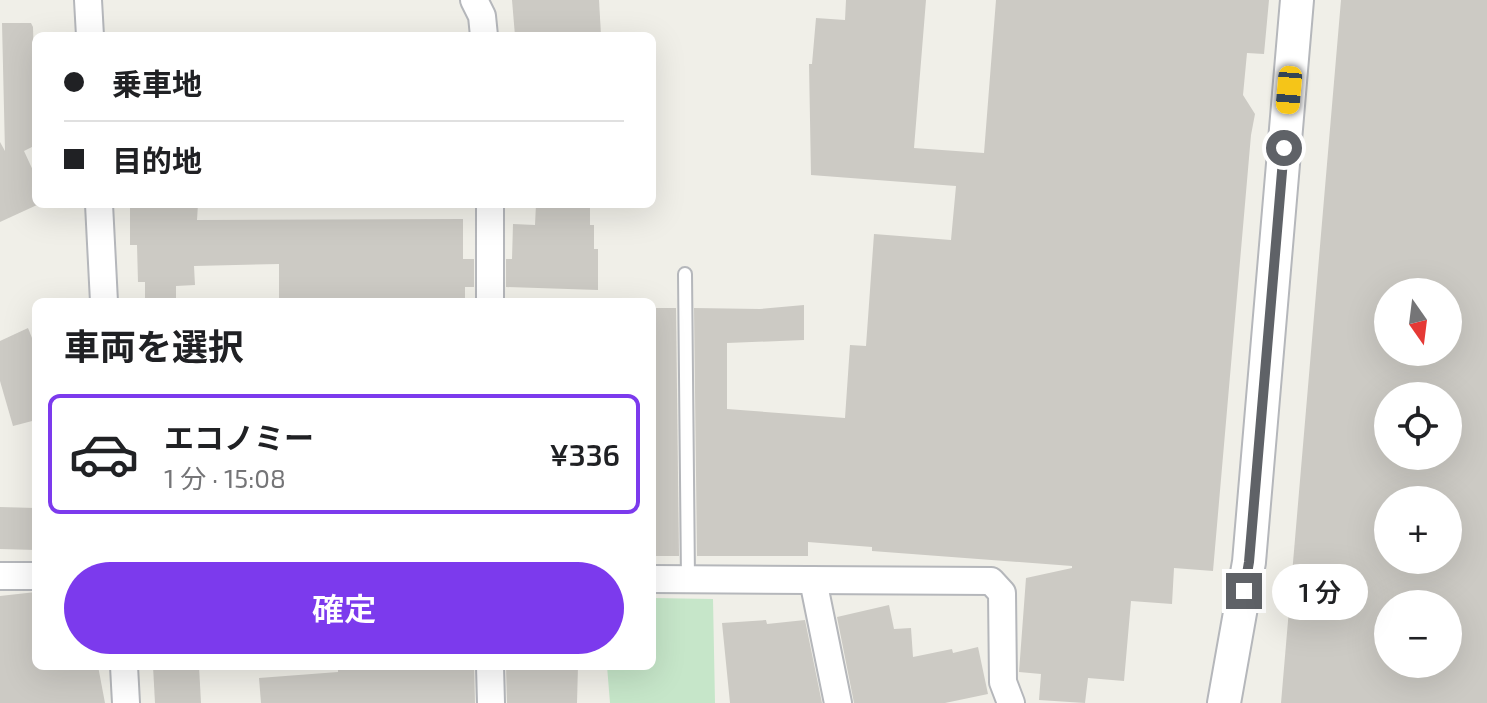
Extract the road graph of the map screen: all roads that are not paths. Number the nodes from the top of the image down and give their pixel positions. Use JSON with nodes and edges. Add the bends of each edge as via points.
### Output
{"nodes":[{"id":1,"x":88,"y":0,"type":"edge"},
{"id":2,"x":474,"y":0,"type":"edge"},
{"id":3,"x":1297,"y":0,"type":"edge"},
{"id":4,"x":90,"y":32,"type":"edge"},
{"id":5,"x":484,"y":32,"type":"edge"},
{"id":6,"x":99,"y":208,"type":"edge"},
{"id":7,"x":490,"y":208,"type":"edge"},
{"id":8,"x":685,"y":274,"type":"dead end"},
{"id":9,"x":104,"y":298,"type":"edge"},
{"id":10,"x":490,"y":298,"type":"edge"},
{"id":11,"x":0,"y":576,"type":"edge"},
{"id":12,"x":32,"y":576,"type":"edge"},
{"id":13,"x":656,"y":579,"type":"edge"},
{"id":14,"x":688,"y":579,"type":"junction"},
{"id":15,"x":813,"y":580,"type":"junction"},
{"id":16,"x":124,"y":670,"type":"edge"},
{"id":17,"x":490,"y":670,"type":"edge"},
{"id":18,"x":126,"y":703,"type":"edge"},
{"id":19,"x":491,"y":703,"type":"edge"},
{"id":20,"x":838,"y":703,"type":"edge"},
{"id":21,"x":1011,"y":703,"type":"edge"},
{"id":22,"x":1224,"y":703,"type":"edge"}],
"edges":[{"from":1,"to":4,"type":"street"},
{"from":2,"to":5,"type":"street"},
{"from":3,"to":22,"type":"street","via":[[1249,562]]},
{"from":6,"to":9,"type":"street"},
{"from":7,"to":10,"type":"street"},
{"from":8,"to":14,"type":"lane"},
{"from":11,"to":12,"type":"street"},
{"from":13,"to":14,"type":"street"},
{"from":14,"to":15,"type":"street"},
{"from":15,"to":20,"type":"street"},
{"from":15,"to":21,"type":"street","via":[[991,581],[1002,593],[1003,682]]},
{"from":16,"to":18,"type":"street"},
{"from":17,"to":19,"type":"street"}]}
